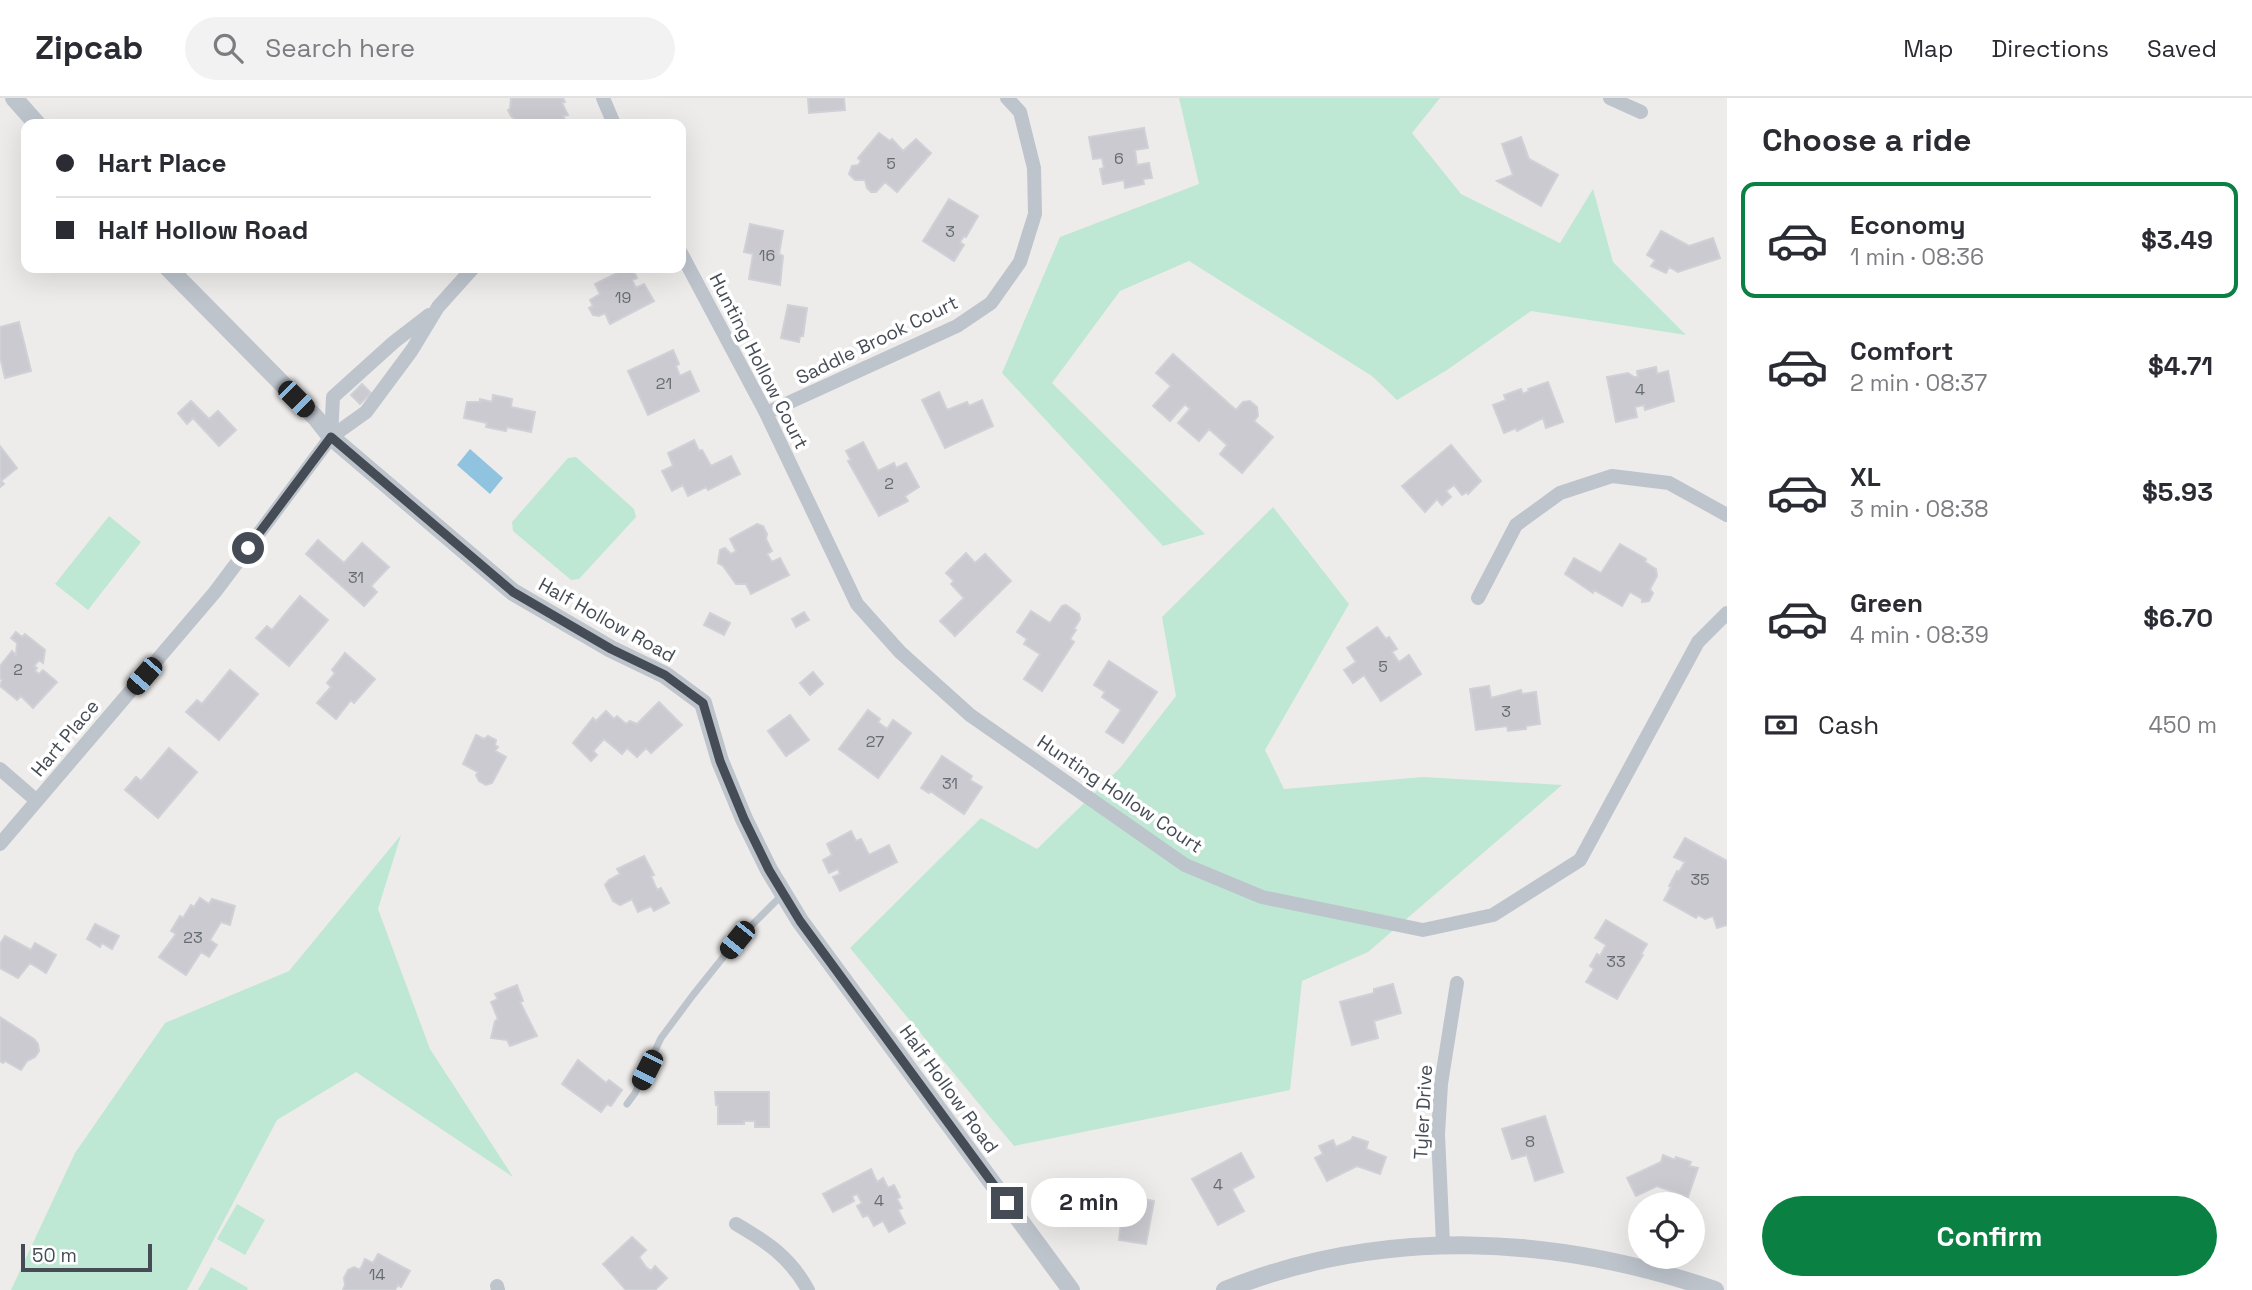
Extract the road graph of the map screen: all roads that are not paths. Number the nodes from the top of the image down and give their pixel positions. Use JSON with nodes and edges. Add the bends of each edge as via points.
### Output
{"nodes":[{"id":1,"x":14,"y":98,"type":"edge"},
{"id":2,"x":603,"y":98,"type":"edge"},
{"id":3,"x":1007,"y":98,"type":"edge"},
{"id":4,"x":1610,"y":98,"type":"edge"},
{"id":5,"x":1641,"y":112,"type":"dead end"},
{"id":6,"x":33,"y":119,"type":"edge"},
{"id":7,"x":612,"y":119,"type":"edge"},
{"id":8,"x":686,"y":262,"type":"edge"},
{"id":9,"x":173,"y":273,"type":"edge"},
{"id":10,"x":469,"y":273,"type":"edge"},
{"id":11,"x":438,"y":307,"type":"junction"},
{"id":12,"x":766,"y":413,"type":"junction"},
{"id":13,"x":331,"y":437,"type":"junction"},
{"id":14,"x":1727,"y":515,"type":"edge"},
{"id":15,"x":1478,"y":598,"type":"dead end"},
{"id":16,"x":1727,"y":613,"type":"edge"},
{"id":17,"x":0,"y":769,"type":"edge"},
{"id":18,"x":37,"y":801,"type":"junction"},
{"id":19,"x":0,"y":844,"type":"edge"},
{"id":20,"x":0,"y":852,"type":"edge"},
{"id":21,"x":783,"y":894,"type":"junction"},
{"id":22,"x":1457,"y":983,"type":"dead end"},
{"id":23,"x":627,"y":1104,"type":"dead end"},
{"id":24,"x":736,"y":1224,"type":"dead end"},
{"id":25,"x":1443,"y":1244,"type":"junction"},
{"id":26,"x":808,"y":1290,"type":"edge"},
{"id":27,"x":1071,"y":1290,"type":"edge"},
{"id":28,"x":1226,"y":1290,"type":"edge"},
{"id":29,"x":1716,"y":1290,"type":"edge"}],
"edges":[{"from":1,"to":6,"type":"street"},
{"from":2,"to":7,"type":"street"},
{"from":3,"to":12,"type":"street","name":"Saddle Brook Court","via":[[1020,112],[1034,168],[1035,214],[1020,262],[990,303],[957,326]]},
{"from":4,"to":5,"type":"street"},
{"from":8,"to":12,"type":"street","name":"Hunting Hollow Court"},
{"from":9,"to":13,"type":"street","name":"Half Hollow Road"},
{"from":10,"to":11,"type":"street"},
{"from":11,"to":13,"type":"street","name":"Hart Place","via":[[366,412]]},
{"from":11,"to":13,"type":"street","via":[[333,397]]},
{"from":12,"to":16,"type":"street","name":"Hunting Hollow Court","via":[[857,604],[900,652],[970,715],[1185,865],[1262,897],[1423,930],[1493,915],[1580,860],[1698,642]]},
{"from":13,"to":18,"type":"street","name":"Hart Place","via":[[215,592]]},
{"from":13,"to":21,"type":"street","name":"Half Hollow Road","via":[[513,592],[665,675],[703,703],[744,819]]},
{"from":14,"to":15,"type":"street","via":[[1669,483],[1612,476],[1560,493],[1517,525]]},
{"from":17,"to":18,"type":"street"},
{"from":18,"to":19,"type":"street","name":"Hart Place"},
{"from":18,"to":20,"type":"street","name":"Hart Place"},
{"from":21,"to":23,"type":"lane","via":[[737,940],[661,1038]]},
{"from":21,"to":27,"type":"street","name":"Half Hollow Road"},
{"from":22,"to":25,"type":"street","name":"Tyler Drive","via":[[1438,1134]]},
{"from":24,"to":26,"type":"street","via":[[772,1245],[800,1274]]},
{"from":25,"to":28,"type":"street","via":[[1348,1254]]},
{"from":25,"to":29,"type":"street","via":[[1511,1246],[1607,1259]]}]}
